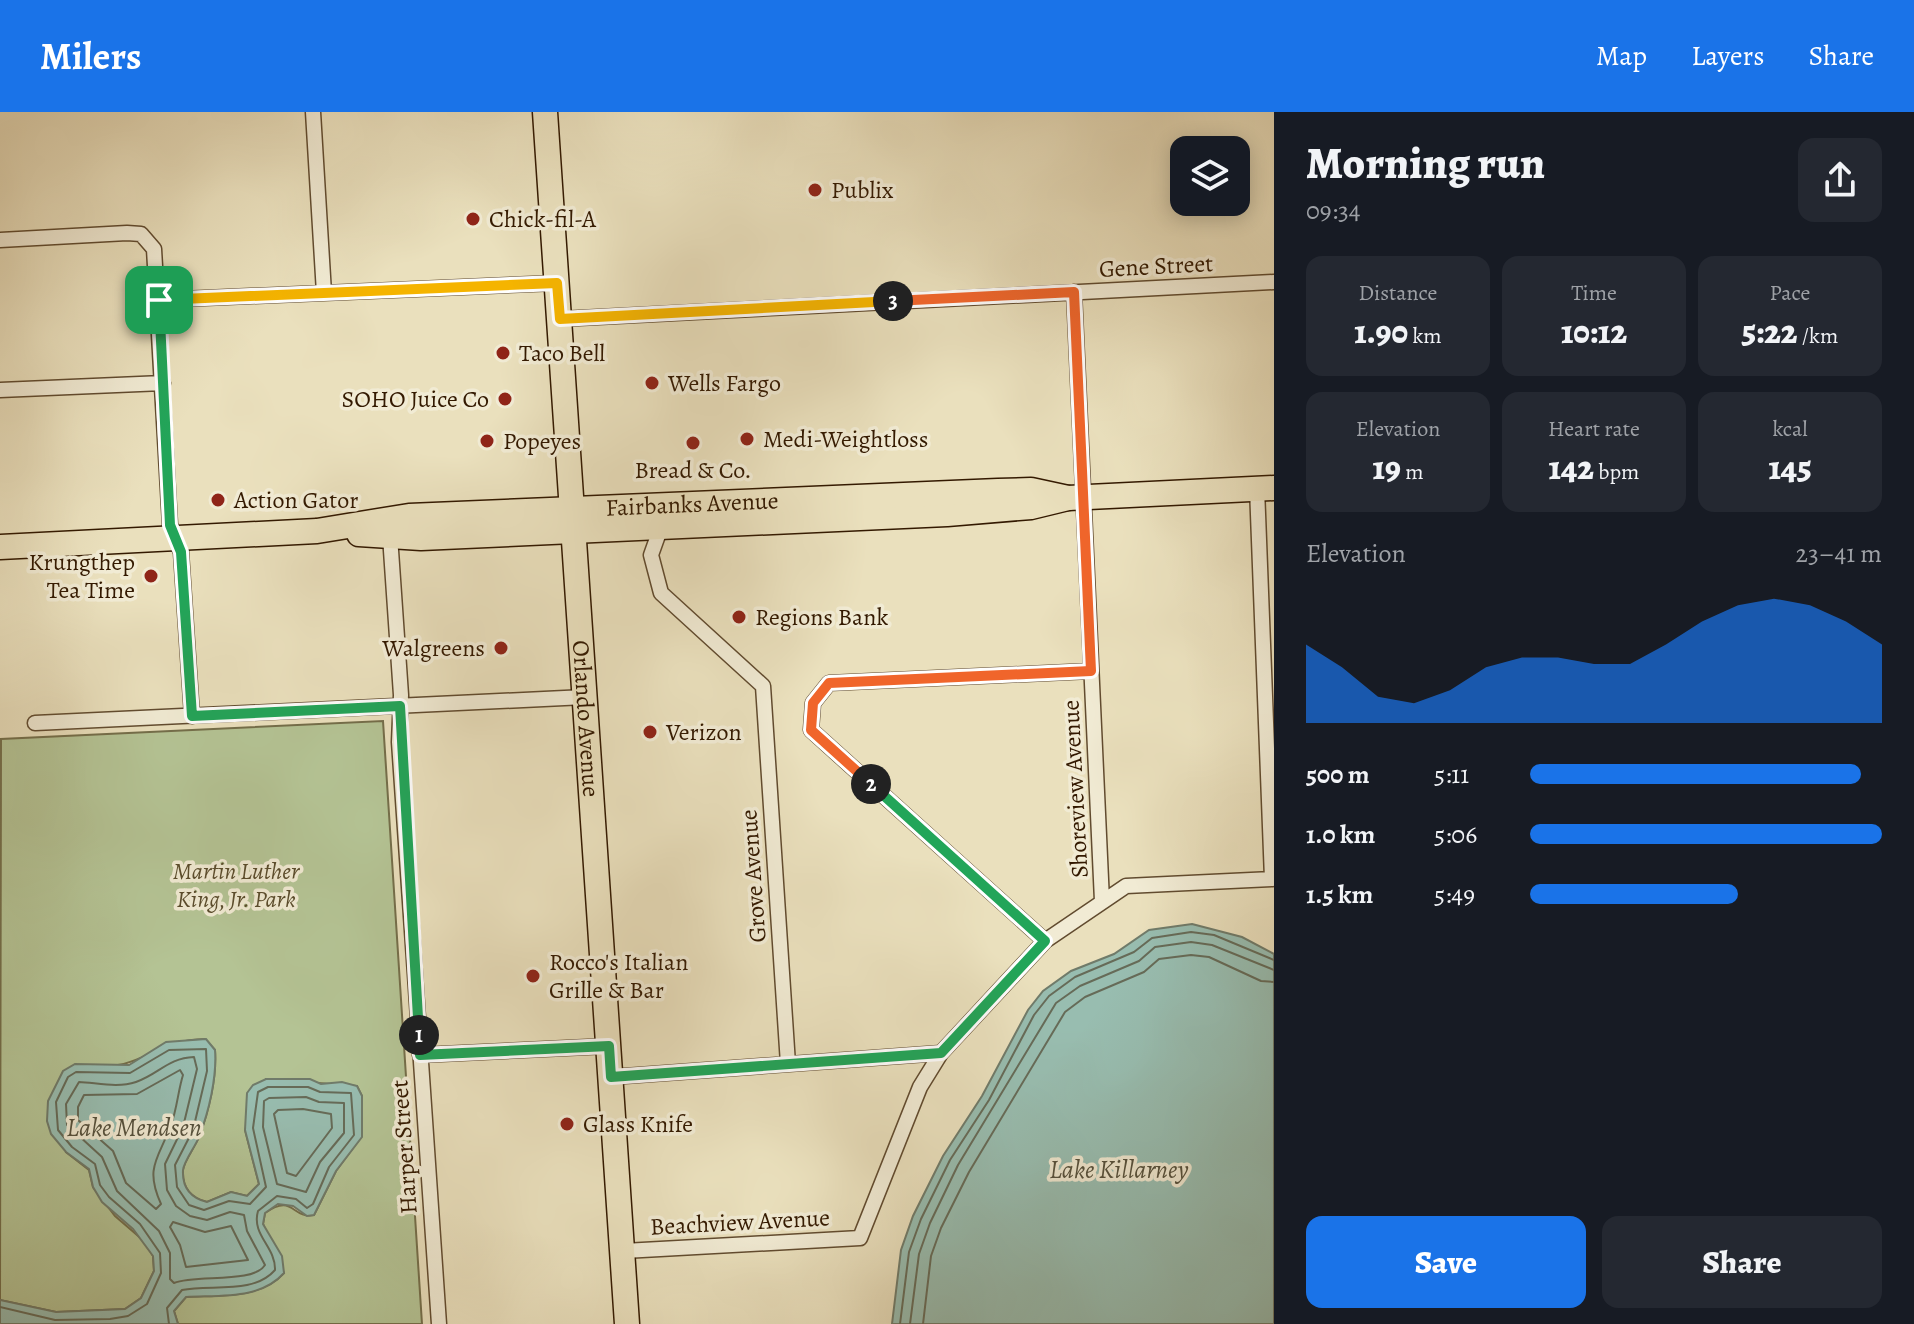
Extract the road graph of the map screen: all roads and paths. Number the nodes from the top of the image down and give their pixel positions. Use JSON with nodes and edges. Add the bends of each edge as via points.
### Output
{"nodes":[{"id":1,"x":313,"y":112,"type":"edge"},
{"id":2,"x":545,"y":112,"type":"edge"},
{"id":3,"x":0,"y":240,"type":"edge"},
{"id":4,"x":1274,"y":282,"type":"edge"},
{"id":5,"x":557,"y":283,"type":"junction"},
{"id":6,"x":1074,"y":292,"type":"junction"},
{"id":7,"x":324,"y":293,"type":"junction"},
{"id":8,"x":159,"y":300,"type":"junction"},
{"id":9,"x":560,"y":319,"type":"junction"},
{"id":10,"x":163,"y":383,"type":"junction"},
{"id":11,"x":0,"y":390,"type":"edge"},
{"id":12,"x":1266,"y":488,"type":"edge"},
{"id":13,"x":1075,"y":498,"type":"junction"},
{"id":14,"x":573,"y":520,"type":"junction"},
{"id":15,"x":661,"y":527,"type":"junction"},
{"id":16,"x":317,"y":531,"type":"junction"},
{"id":17,"x":390,"y":536,"type":"junction"},
{"id":18,"x":176,"y":539,"type":"junction"},
{"id":19,"x":0,"y":547,"type":"edge"},
{"id":20,"x":1091,"y":671,"type":"junction"},
{"id":21,"x":585,"y":697,"type":"junction"},
{"id":22,"x":400,"y":706,"type":"junction"},
{"id":23,"x":192,"y":716,"type":"junction"},
{"id":24,"x":35,"y":723,"type":"dead end"},
{"id":25,"x":1272,"y":879,"type":"edge"},
{"id":26,"x":1102,"y":901,"type":"junction"},
{"id":27,"x":1045,"y":941,"type":"junction"},
{"id":28,"x":609,"y":1046,"type":"junction"},
{"id":29,"x":941,"y":1053,"type":"junction"},
{"id":30,"x":420,"y":1055,"type":"junction"},
{"id":31,"x":788,"y":1064,"type":"junction"},
{"id":32,"x":611,"y":1077,"type":"junction"},
{"id":33,"x":624,"y":1251,"type":"junction"},
{"id":34,"x":439,"y":1324,"type":"edge"},
{"id":35,"x":627,"y":1324,"type":"edge"}],
"edges":[{"from":1,"to":7,"type":"street"},
{"from":2,"to":5,"type":"main road","name":"Orlando Avenue"},
{"from":3,"to":8,"type":"street","via":[[141,234],[156,257]]},
{"from":4,"to":6,"type":"street","name":"Gene Street"},
{"from":5,"to":7,"type":"street"},
{"from":5,"to":9,"type":"main road","name":"Orlando Avenue"},
{"from":6,"to":9,"type":"street","name":"Gene Street"},
{"from":6,"to":13,"type":"street","name":"Shoreview Avenue"},
{"from":7,"to":8,"type":"street"},
{"from":8,"to":10,"type":"street"},
{"from":9,"to":14,"type":"main road","name":"Orlando Avenue"},
{"from":10,"to":11,"type":"street"},
{"from":10,"to":18,"type":"street","via":[[170,525]]},
{"from":12,"to":13,"type":"main road","name":"Fairbanks Avenue"},
{"from":12,"to":25,"type":"street"},
{"from":13,"to":14,"type":"main road","name":"Fairbanks Avenue","via":[[1031,490]]},
{"from":13,"to":15,"type":"main road","name":"Fairbanks Avenue","via":[[947,514]]},
{"from":13,"to":20,"type":"street","name":"Shoreview Avenue"},
{"from":14,"to":15,"type":"main road","name":"Fairbanks Avenue"},
{"from":14,"to":16,"type":"main road","name":"Fairbanks Avenue","via":[[409,516]]},
{"from":14,"to":17,"type":"main road","name":"Fairbanks Avenue","via":[[421,538]]},
{"from":14,"to":21,"type":"main road","name":"Orlando Avenue"},
{"from":15,"to":31,"type":"street","name":"Grove Avenue","via":[[651,555],[661,593],[763,686]]},
{"from":16,"to":17,"type":"main road","name":"Fairbanks Avenue"},
{"from":16,"to":18,"type":"main road","name":"Fairbanks Avenue"},
{"from":17,"to":22,"type":"street","name":"Harper Street"},
{"from":18,"to":19,"type":"main road","name":"Fairbanks Avenue"},
{"from":18,"to":23,"type":"street"},
{"from":20,"to":26,"type":"street","name":"Shoreview Avenue"},
{"from":20,"to":27,"type":"street","via":[[829,683],[813,703],[811,730]]},
{"from":21,"to":22,"type":"street"},
{"from":21,"to":28,"type":"main road","name":"Orlando Avenue"},
{"from":22,"to":23,"type":"street"},
{"from":22,"to":30,"type":"street","name":"Harper Street"},
{"from":23,"to":24,"type":"street"},
{"from":25,"to":26,"type":"street","via":[[1126,886]]},
{"from":26,"to":27,"type":"street"},
{"from":27,"to":29,"type":"street"},
{"from":28,"to":30,"type":"street"},
{"from":28,"to":32,"type":"main road","name":"Orlando Avenue"},
{"from":29,"to":31,"type":"street"},
{"from":29,"to":33,"type":"street","name":"Beachview Avenue","via":[[920,1087],[860,1238]]},
{"from":30,"to":34,"type":"street","name":"Harper Street"},
{"from":31,"to":32,"type":"street"},
{"from":32,"to":33,"type":"main road","name":"Orlando Avenue"},
{"from":33,"to":35,"type":"main road","name":"Orlando Avenue"}]}
